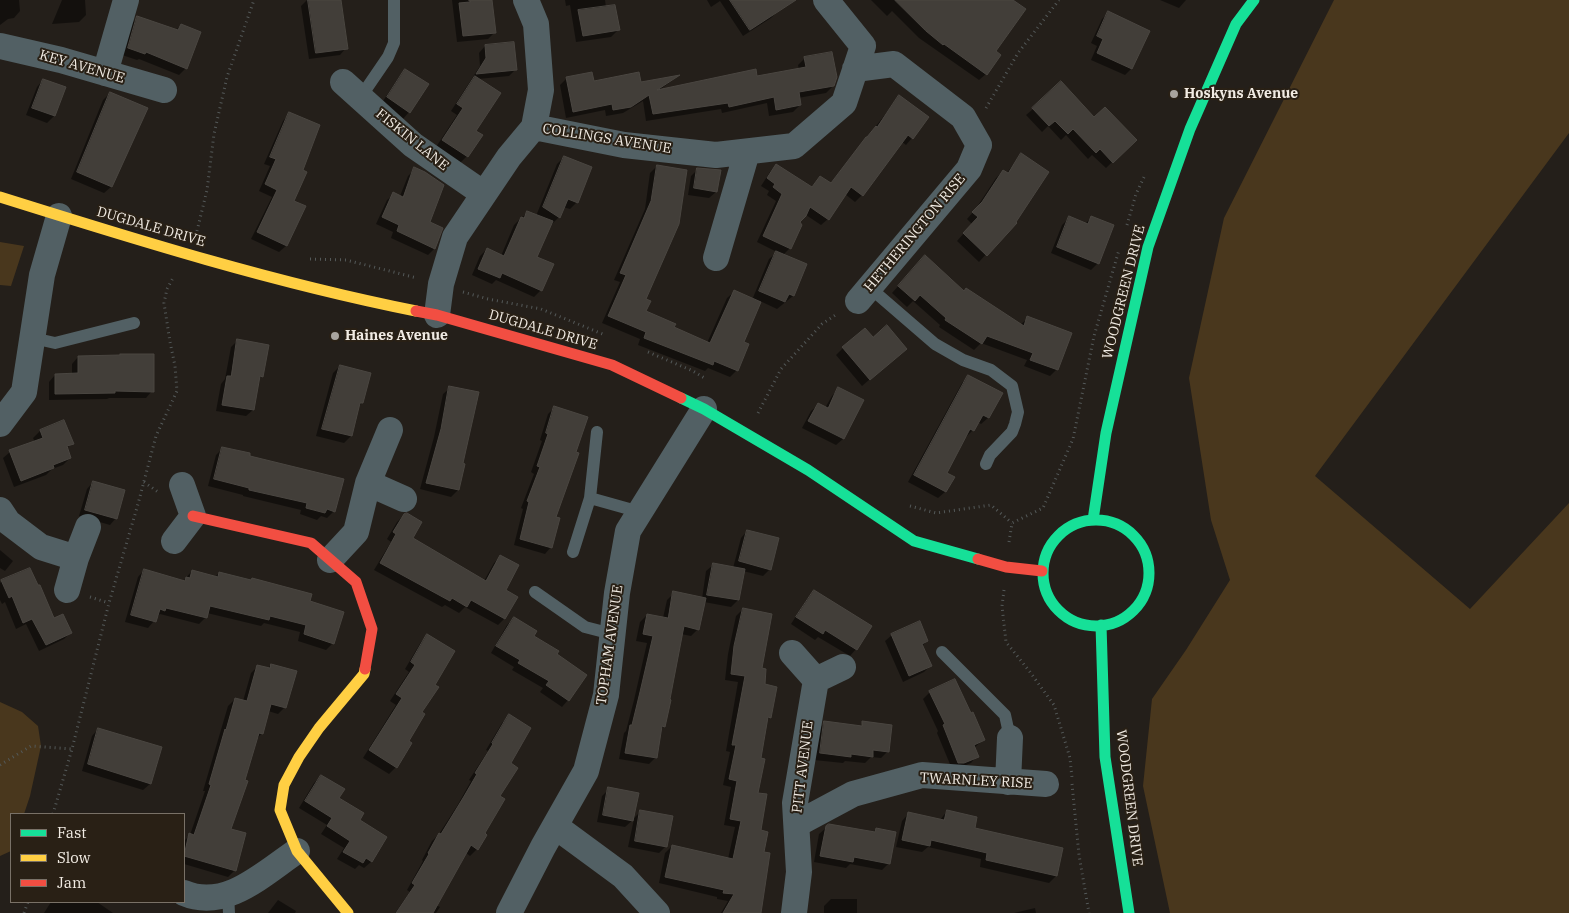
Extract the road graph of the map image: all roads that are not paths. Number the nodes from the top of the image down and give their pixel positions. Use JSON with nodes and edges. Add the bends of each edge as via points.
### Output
{"nodes":[{"id":1,"x":126,"y":0,"type":"edge"},
{"id":2,"x":394,"y":0,"type":"edge"},
{"id":3,"x":526,"y":0,"type":"edge"},
{"id":4,"x":826,"y":0,"type":"edge"},
{"id":5,"x":1254,"y":0,"type":"edge"},
{"id":6,"x":0,"y":46,"type":"edge"},
{"id":7,"x":855,"y":69,"type":"junction"},
{"id":8,"x":105,"y":73,"type":"junction"},
{"id":9,"x":164,"y":90,"type":"dead end"},
{"id":10,"x":352,"y":90,"type":"joint"},
{"id":11,"x":534,"y":127,"type":"junction"},
{"id":12,"x":747,"y":152,"type":"junction"},
{"id":13,"x":484,"y":194,"type":"junction"},
{"id":14,"x":0,"y":197,"type":"edge"},
{"id":15,"x":59,"y":216,"type":"junction"},
{"id":16,"x":716,"y":258,"type":"dead end"},
{"id":17,"x":863,"y":294,"type":"joint"},
{"id":18,"x":437,"y":315,"type":"junction"},
{"id":19,"x":134,"y":323,"type":"dead end"},
{"id":20,"x":33,"y":338,"type":"junction"},
{"id":21,"x":704,"y":409,"type":"junction"},
{"id":22,"x":0,"y":424,"type":"edge"},
{"id":23,"x":390,"y":430,"type":"dead end"},
{"id":24,"x":597,"y":432,"type":"dead end"},
{"id":25,"x":986,"y":464,"type":"dead end"},
{"id":26,"x":368,"y":484,"type":"junction"},
{"id":27,"x":182,"y":485,"type":"dead end"},
{"id":28,"x":590,"y":498,"type":"junction"},
{"id":29,"x":404,"y":499,"type":"dead end"},
{"id":30,"x":0,"y":510,"type":"edge"},
{"id":31,"x":640,"y":512,"type":"junction"},
{"id":32,"x":193,"y":516,"type":"junction"},
{"id":33,"x":1093,"y":520,"type":"junction"},
{"id":34,"x":88,"y":527,"type":"dead end"},
{"id":35,"x":174,"y":541,"type":"dead end"},
{"id":36,"x":573,"y":552,"type":"dead end"},
{"id":37,"x":76,"y":558,"type":"junction"},
{"id":38,"x":330,"y":560,"type":"junction"},
{"id":39,"x":1042,"y":571,"type":"junction"},
{"id":40,"x":67,"y":590,"type":"dead end"},
{"id":41,"x":535,"y":592,"type":"dead end"},
{"id":42,"x":1101,"y":626,"type":"junction"},
{"id":43,"x":612,"y":634,"type":"junction"},
{"id":44,"x":942,"y":652,"type":"dead end"},
{"id":45,"x":792,"y":653,"type":"dead end"},
{"id":46,"x":843,"y":667,"type":"dead end"},
{"id":47,"x":816,"y":680,"type":"junction"},
{"id":48,"x":1010,"y":738,"type":"joint"},
{"id":49,"x":1008,"y":782,"type":"junction"},
{"id":50,"x":1046,"y":784,"type":"dead end"},
{"id":51,"x":796,"y":824,"type":"junction"},
{"id":52,"x":555,"y":826,"type":"junction"},
{"id":53,"x":297,"y":851,"type":"junction"},
{"id":54,"x":185,"y":894,"type":"edge"},
{"id":55,"x":229,"y":904,"type":"edge"},
{"id":56,"x":348,"y":913,"type":"edge"},
{"id":57,"x":509,"y":913,"type":"edge"},
{"id":58,"x":657,"y":913,"type":"edge"},
{"id":59,"x":794,"y":913,"type":"edge"},
{"id":60,"x":1129,"y":913,"type":"edge"}],
"edges":[{"from":1,"to":8,"type":"street"},
{"from":2,"to":10,"type":"lane","via":[[394,42],[388,57]]},
{"from":3,"to":11,"type":"street","via":[[536,24],[541,90]]},
{"from":4,"to":7,"type":"street","name":"COLLINGS AVENUE","via":[[863,46]]},
{"from":5,"to":33,"type":"street","name":"WOODGREEN DRIVE","via":[[1236,24],[1190,129],[1148,247],[1106,433]]},
{"from":6,"to":8,"type":"street","name":"KEY AVENUE"},
{"from":7,"to":12,"type":"street","name":"COLLINGS AVENUE","via":[[844,103],[794,146]]},
{"from":7,"to":17,"type":"street","name":"HETHERINGTON RISE","via":[[894,64],[963,117],[979,145],[968,169]]},
{"from":8,"to":9,"type":"street","name":"KEY AVENUE"},
{"from":10,"to":13,"type":"street","name":"FISKIN LANE","via":[[413,145]]},
{"from":11,"to":12,"type":"street","name":"COLLINGS AVENUE","via":[[624,145],[716,155]]},
{"from":11,"to":13,"type":"street"},
{"from":12,"to":16,"type":"street"},
{"from":13,"to":18,"type":"street","via":[[455,236],[441,284]]},
{"from":14,"to":15,"type":"street","name":"DUGDALE DRIVE"},
{"from":15,"to":18,"type":"street","name":"DUGDALE DRIVE","via":[[351,298]]},
{"from":15,"to":20,"type":"street","via":[[42,275]]},
{"from":17,"to":25,"type":"lane","via":[[935,344],[963,360],[991,370],[1012,386],[1018,412],[1015,424]]},
{"from":18,"to":21,"type":"street","name":"DUGDALE DRIVE","via":[[612,365]]},
{"from":19,"to":20,"type":"lane","via":[[55,343]]},
{"from":20,"to":22,"type":"street","via":[[24,392]]},
{"from":21,"to":31,"type":"street","name":"TOPHAM AVENUE"},
{"from":21,"to":39,"type":"street","name":"DUGDALE DRIVE","via":[[808,470],[914,541],[1006,567]]},
{"from":23,"to":26,"type":"street"},
{"from":24,"to":28,"type":"lane"},
{"from":26,"to":29,"type":"street"},
{"from":26,"to":38,"type":"street","via":[[356,532]]},
{"from":27,"to":32,"type":"street"},
{"from":28,"to":31,"type":"lane"},
{"from":28,"to":36,"type":"lane"},
{"from":30,"to":37,"type":"street","via":[[8,522],[41,547]]},
{"from":31,"to":43,"type":"street","name":"TOPHAM AVENUE","via":[[628,531]]},
{"from":32,"to":35,"type":"street"},
{"from":32,"to":38,"type":"street","via":[[311,543]]},
{"from":33,"to":39,"type":"street","via":[[1078,522],[1052,542]]},
{"from":33,"to":42,"type":"street","via":[[1109,521],[1137,539],[1149,569],[1141,600],[1131,613]]},
{"from":34,"to":37,"type":"street"},
{"from":37,"to":40,"type":"street"},
{"from":38,"to":53,"type":"street","via":[[356,582],[372,629],[364,674],[319,728],[284,785],[280,810]]},
{"from":39,"to":42,"type":"street","via":[[1050,600],[1060,612],[1086,625]]},
{"from":41,"to":43,"type":"lane","via":[[585,627]]},
{"from":42,"to":60,"type":"street","name":"WOODGREEN DRIVE","via":[[1105,756]]},
{"from":43,"to":52,"type":"street","name":"TOPHAM AVENUE","via":[[606,695],[586,771]]},
{"from":44,"to":48,"type":"lane","via":[[1005,715]]},
{"from":45,"to":47,"type":"street"},
{"from":46,"to":47,"type":"street"},
{"from":47,"to":51,"type":"street","name":"PITT AVENUE","via":[[796,803]]},
{"from":48,"to":49,"type":"street"},
{"from":49,"to":50,"type":"street","name":"TWARNLEY RISE"},
{"from":49,"to":51,"type":"street","name":"TWARNLEY RISE","via":[[922,776],[853,794]]},
{"from":51,"to":59,"type":"street","name":"PITT AVENUE","via":[[799,872]]},
{"from":52,"to":57,"type":"street","name":"TOPHAM AVENUE"},
{"from":52,"to":58,"type":"street","via":[[623,876]]},
{"from":53,"to":55,"type":"street","via":[[237,892]]},
{"from":53,"to":56,"type":"street"},
{"from":54,"to":55,"type":"street"}]}
